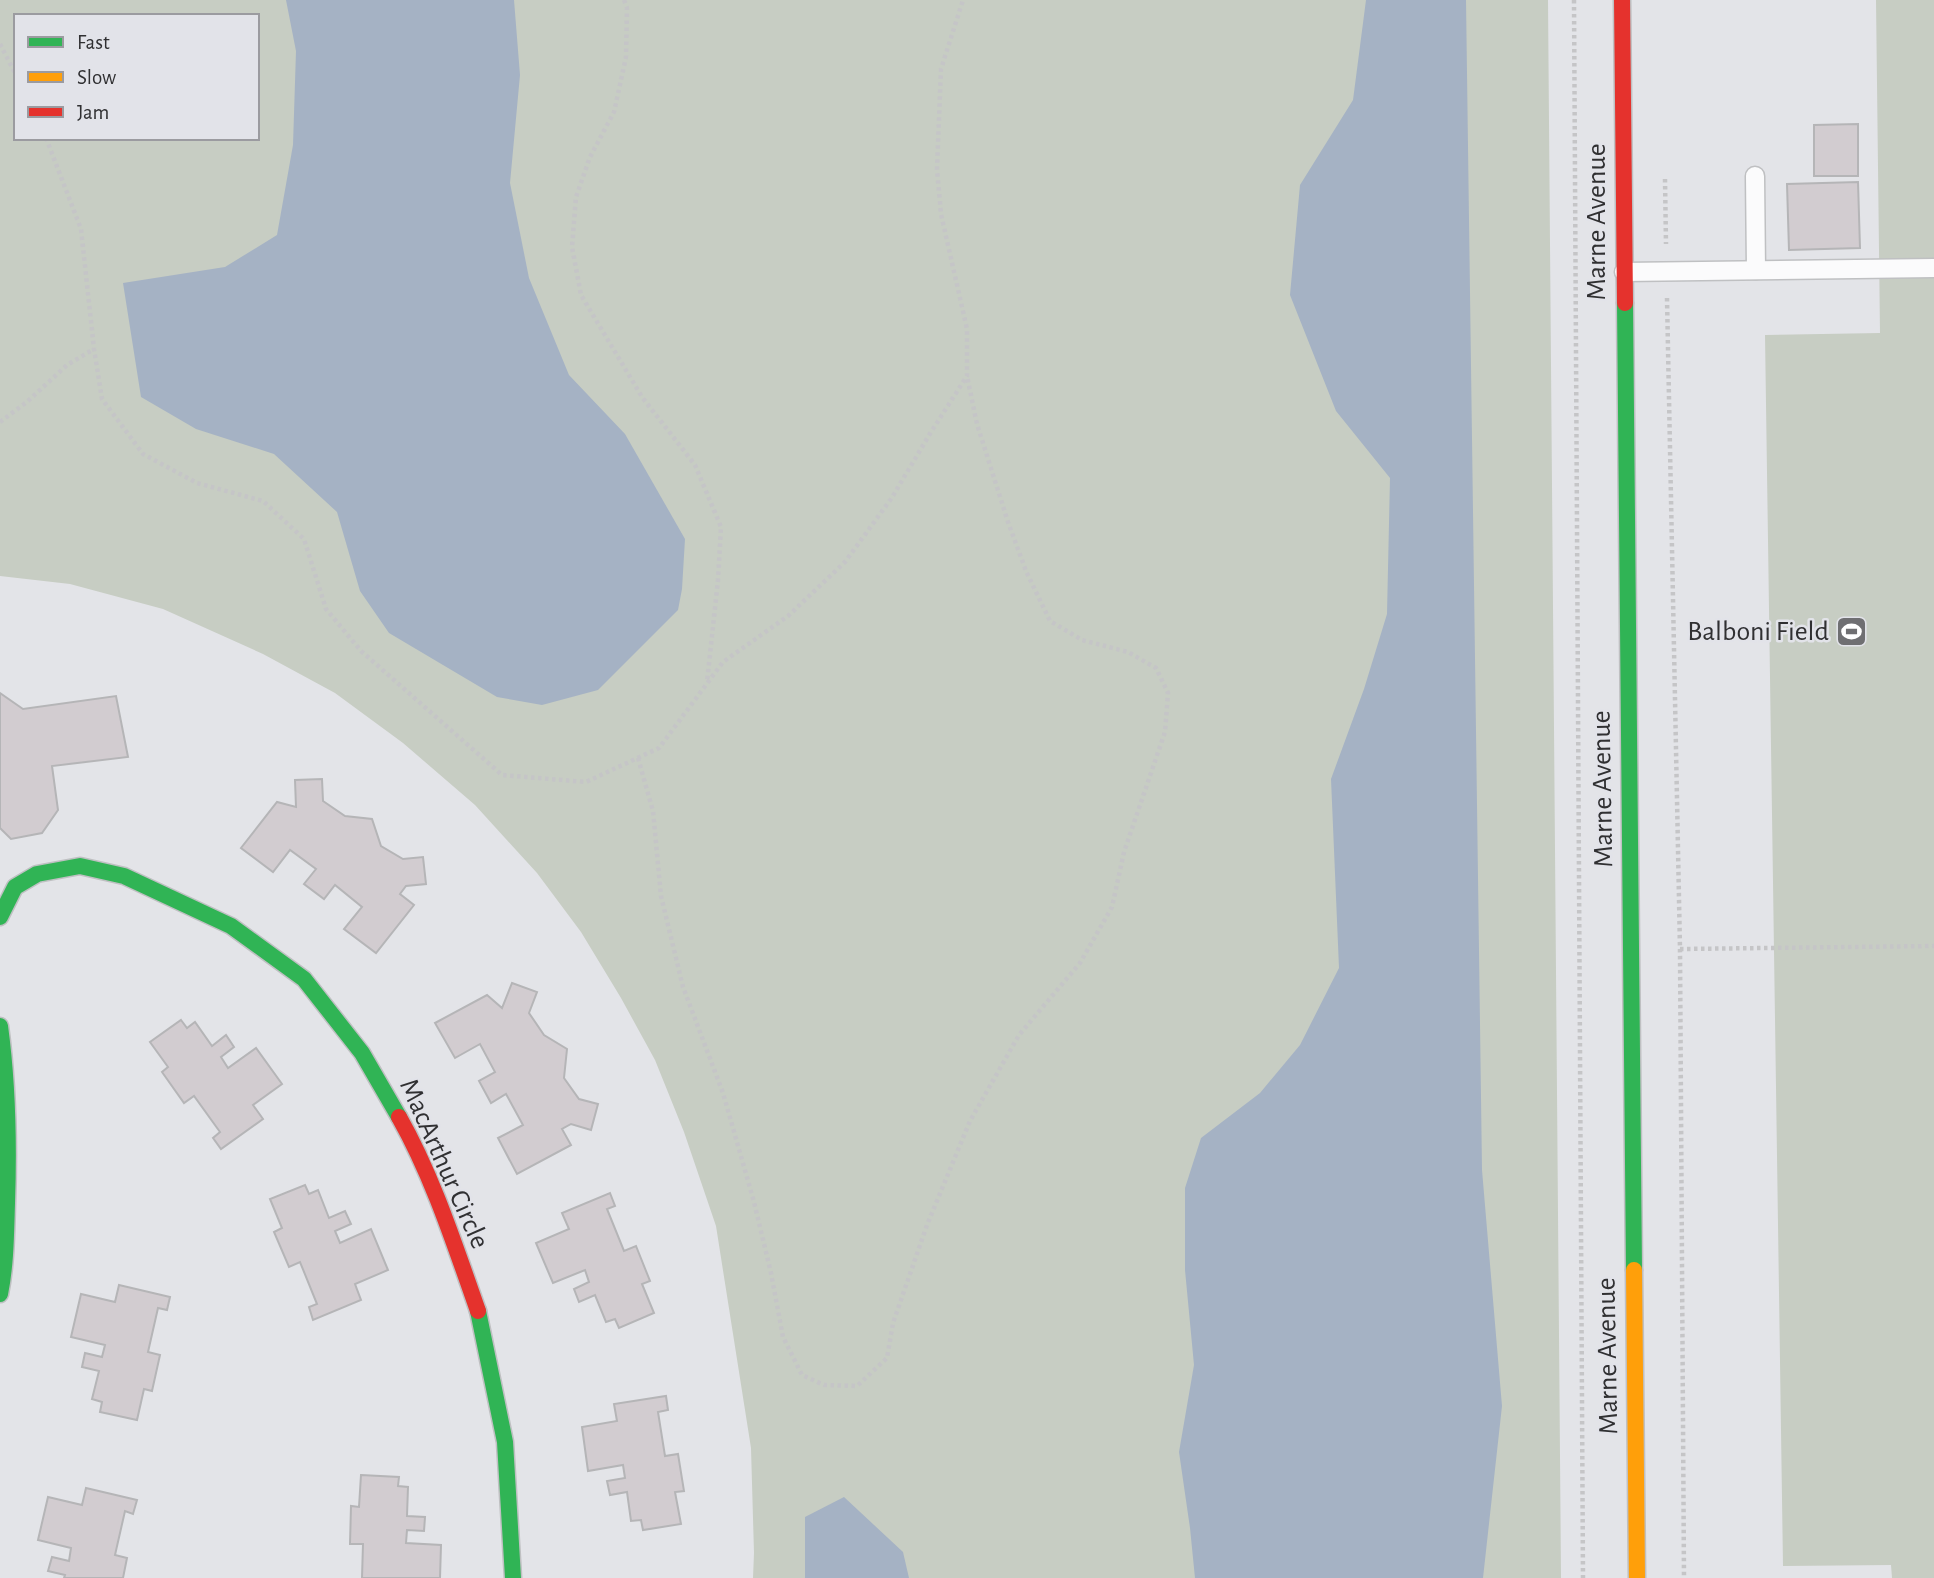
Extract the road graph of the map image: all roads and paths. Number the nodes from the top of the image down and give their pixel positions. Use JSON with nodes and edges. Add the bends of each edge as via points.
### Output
{"nodes":[{"id":1,"x":624,"y":0,"type":"edge"},
{"id":2,"x":963,"y":0,"type":"edge"},
{"id":3,"x":1574,"y":0,"type":"edge"},
{"id":4,"x":1622,"y":0,"type":"edge"},
{"id":5,"x":0,"y":44,"type":"edge"},
{"id":6,"x":14,"y":71,"type":"edge"},
{"id":7,"x":48,"y":140,"type":"edge"},
{"id":8,"x":1665,"y":176,"type":"dead end"},
{"id":9,"x":1755,"y":176,"type":"dead end"},
{"id":10,"x":1934,"y":268,"type":"edge"},
{"id":11,"x":1756,"y":270,"type":"junction"},
{"id":12,"x":1667,"y":271,"type":"junction"},
{"id":13,"x":1624,"y":272,"type":"junction"},
{"id":14,"x":94,"y":349,"type":"junction"},
{"id":15,"x":967,"y":376,"type":"junction"},
{"id":16,"x":0,"y":422,"type":"edge"},
{"id":17,"x":707,"y":684,"type":"junction"},
{"id":18,"x":638,"y":758,"type":"junction"},
{"id":19,"x":0,"y":917,"type":"edge"},
{"id":20,"x":1934,"y":946,"type":"edge"},
{"id":21,"x":1680,"y":948,"type":"junction"},
{"id":22,"x":0,"y":1026,"type":"edge"},
{"id":23,"x":0,"y":1294,"type":"edge"},
{"id":24,"x":513,"y":1578,"type":"edge"},
{"id":25,"x":1583,"y":1578,"type":"edge"},
{"id":26,"x":1636,"y":1578,"type":"edge"},
{"id":27,"x":1684,"y":1578,"type":"edge"}],
"edges":[{"from":1,"to":17,"type":"path","via":[[626,57],[614,112],[590,157],[576,197],[572,247],[580,295],[642,397],[695,465],[721,527]]},
{"from":2,"to":15,"type":"path","via":[[941,69],[937,169],[941,214],[967,329]]},
{"from":3,"to":25,"type":"path"},
{"from":4,"to":13,"type":"street","name":"Marne Avenue"},
{"from":5,"to":6,"type":"path"},
{"from":7,"to":14,"type":"path","via":[[82,229]]},
{"from":8,"to":12,"type":"path"},
{"from":9,"to":11,"type":"lane"},
{"from":10,"to":11,"type":"lane"},
{"from":11,"to":12,"type":"lane"},
{"from":12,"to":13,"type":"lane"},
{"from":12,"to":21,"type":"path"},
{"from":13,"to":26,"type":"street","name":"Marne Avenue"},
{"from":14,"to":16,"type":"path","via":[[66,365]]},
{"from":14,"to":18,"type":"path","via":[[102,399],[143,454],[197,483],[263,501],[304,539],[326,609],[361,651],[502,775],[586,782]]},
{"from":15,"to":17,"type":"path","via":[[891,499],[845,562],[788,616],[723,663]]},
{"from":15,"to":18,"type":"path","via":[[977,425],[1008,522],[1050,621],[1082,640],[1128,652],[1156,668],[1168,692],[1165,732],[1124,852],[1112,907],[1080,962],[1018,1035],[970,1121],[927,1225],[887,1358],[857,1386],[824,1385],[802,1375],[783,1337],[754,1202],[723,1093],[683,987],[661,896],[653,811]]},
{"from":17,"to":18,"type":"path","via":[[659,748]]},
{"from":19,"to":24,"type":"street","name":"MacArthur Circle","via":[[15,887],[37,874],[80,866],[124,876],[231,926],[303,979],[362,1053],[408,1133],[448,1225],[480,1317],[505,1442]]},
{"from":20,"to":21,"type":"path"},
{"from":21,"to":27,"type":"path"},
{"from":22,"to":23,"type":"street","via":[[9,1138]]}]}
